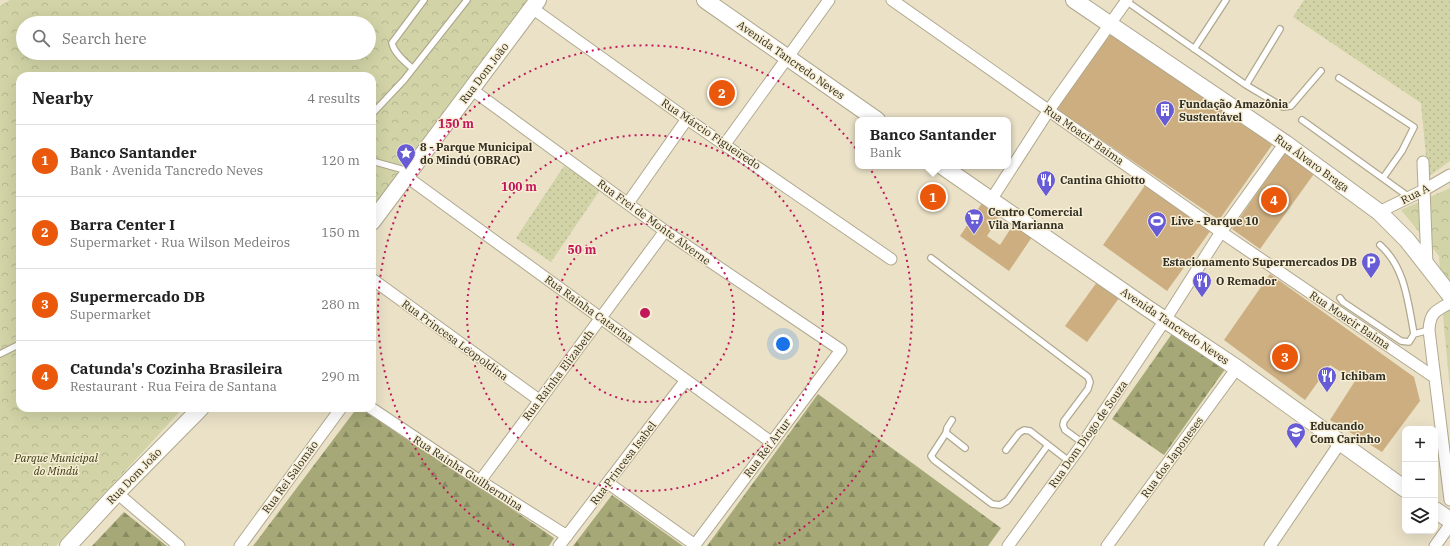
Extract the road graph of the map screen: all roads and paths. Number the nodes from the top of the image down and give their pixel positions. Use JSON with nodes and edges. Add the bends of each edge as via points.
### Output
{"nodes":[{"id":1,"x":424,"y":0,"type":"edge"},
{"id":2,"x":467,"y":0,"type":"edge"},
{"id":3,"x":705,"y":0,"type":"edge"},
{"id":4,"x":829,"y":0,"type":"edge"},
{"id":5,"x":892,"y":0,"type":"edge"},
{"id":6,"x":1074,"y":0,"type":"edge"},
{"id":7,"x":1226,"y":0,"type":"edge"},
{"id":8,"x":1126,"y":1,"type":"edge"},
{"id":9,"x":535,"y":4,"type":"edge"},
{"id":10,"x":1110,"y":24,"type":"junction"},
{"id":11,"x":1280,"y":29,"type":"dead end"},
{"id":12,"x":1194,"y":49,"type":"junction"},
{"id":13,"x":788,"y":58,"type":"junction"},
{"id":14,"x":412,"y":68,"type":"junction"},
{"id":15,"x":1321,"y":72,"type":"dead end"},
{"id":16,"x":1339,"y":78,"type":"dead end"},
{"id":17,"x":1246,"y":85,"type":"junction"},
{"id":18,"x":471,"y":89,"type":"junction"},
{"id":19,"x":376,"y":110,"type":"edge"},
{"id":20,"x":1049,"y":110,"type":"junction"},
{"id":21,"x":873,"y":117,"type":"edge"},
{"id":22,"x":687,"y":119,"type":"junction"},
{"id":23,"x":1302,"y":120,"type":"dead end"},
{"id":24,"x":1284,"y":142,"type":"junction"},
{"id":25,"x":725,"y":144,"type":"junction"},
{"id":26,"x":376,"y":162,"type":"edge"},
{"id":27,"x":1423,"y":162,"type":"dead end"},
{"id":28,"x":946,"y":169,"type":"edge"},
{"id":29,"x":1011,"y":169,"type":"edge"},
{"id":30,"x":1011,"y":169,"type":"edge"},
{"id":31,"x":409,"y":174,"type":"junction"},
{"id":32,"x":1450,"y":175,"type":"edge"},
{"id":33,"x":1383,"y":178,"type":"junction"},
{"id":34,"x":1424,"y":190,"type":"junction"},
{"id":35,"x":1410,"y":197,"type":"junction"},
{"id":36,"x":991,"y":200,"type":"junction"},
{"id":37,"x":628,"y":203,"type":"junction"},
{"id":38,"x":1379,"y":212,"type":"junction"},
{"id":39,"x":376,"y":217,"type":"edge"},
{"id":40,"x":665,"y":231,"type":"junction"},
{"id":41,"x":1222,"y":232,"type":"junction"},
{"id":42,"x":1380,"y":245,"type":"dead end"},
{"id":43,"x":931,"y":258,"type":"dead end"},
{"id":44,"x":891,"y":259,"type":"dead end"},
{"id":45,"x":1427,"y":265,"type":"junction"},
{"id":46,"x":376,"y":283,"type":"edge"},
{"id":47,"x":1450,"y":295,"type":"edge"},
{"id":48,"x":1340,"y":298,"type":"dead end"},
{"id":49,"x":1450,"y":303,"type":"edge"},
{"id":50,"x":601,"y":318,"type":"junction"},
{"id":51,"x":1165,"y":320,"type":"junction"},
{"id":52,"x":1429,"y":330,"type":"junction"},
{"id":53,"x":1414,"y":334,"type":"junction"},
{"id":54,"x":16,"y":346,"type":"edge"},
{"id":55,"x":841,"y":350,"type":"joint"},
{"id":56,"x":0,"y":354,"type":"edge"},
{"id":57,"x":1237,"y":368,"type":"junction"},
{"id":58,"x":1434,"y":377,"type":"junction"},
{"id":59,"x":686,"y":380,"type":"junction"},
{"id":60,"x":539,"y":400,"type":"junction"},
{"id":61,"x":376,"y":411,"type":"edge"},
{"id":62,"x":197,"y":412,"type":"edge"},
{"id":63,"x":338,"y":412,"type":"edge"},
{"id":64,"x":952,"y":420,"type":"dead end"},
{"id":65,"x":946,"y":433,"type":"junction"},
{"id":66,"x":771,"y":442,"type":"junction"},
{"id":67,"x":1084,"y":443,"type":"junction"},
{"id":68,"x":1340,"y":443,"type":"junction"},
{"id":69,"x":1048,"y":445,"type":"junction"},
{"id":70,"x":965,"y":448,"type":"dead end"},
{"id":71,"x":1006,"y":450,"type":"dead end"},
{"id":72,"x":1070,"y":462,"type":"junction"},
{"id":73,"x":480,"y":481,"type":"junction"},
{"id":74,"x":608,"y":482,"type":"junction"},
{"id":75,"x":1402,"y":487,"type":"edge"},
{"id":76,"x":117,"y":493,"type":"junction"},
{"id":77,"x":1450,"y":500,"type":"edge"},
{"id":78,"x":1438,"y":512,"type":"edge"},
{"id":79,"x":1450,"y":520,"type":"edge"},
{"id":80,"x":1450,"y":525,"type":"edge"},
{"id":81,"x":567,"y":536,"type":"junction"},
{"id":82,"x":694,"y":545,"type":"edge"},
{"id":83,"x":68,"y":546,"type":"edge"},
{"id":84,"x":179,"y":546,"type":"edge"},
{"id":85,"x":240,"y":546,"type":"edge"},
{"id":86,"x":559,"y":546,"type":"edge"},
{"id":87,"x":1008,"y":546,"type":"edge"},
{"id":88,"x":1107,"y":546,"type":"edge"},
{"id":89,"x":1270,"y":546,"type":"edge"},
{"id":90,"x":1435,"y":546,"type":"edge"}],
"edges":[{"from":1,"to":14,"type":"lane","via":[[392,43],[399,56]]},
{"from":2,"to":14,"type":"lane"},
{"from":3,"to":13,"type":"main road","name":"Avenida Tancredo Neves"},
{"from":4,"to":13,"type":"street"},
{"from":5,"to":20,"type":"street","name":"Rua Moacir Baima"},
{"from":6,"to":10,"type":"main road","name":"Rua Álvaro Braga"},
{"from":7,"to":12,"type":"lane"},
{"from":8,"to":10,"type":"street"},
{"from":8,"to":12,"type":"lane"},
{"from":9,"to":18,"type":"main road","name":"Rua Dom João"},
{"from":9,"to":22,"type":"street","name":"Rua Márcio Figueiredo"},
{"from":10,"to":20,"type":"street"},
{"from":10,"to":24,"type":"main road","name":"Rua Álvaro Braga"},
{"from":11,"to":17,"type":"lane"},
{"from":12,"to":17,"type":"lane"},
{"from":13,"to":21,"type":"main road","name":"Avenida Tancredo Neves"},
{"from":13,"to":25,"type":"street"},
{"from":14,"to":19,"type":"lane"},
{"from":15,"to":17,"type":"lane","via":[[1291,106],[1283,107]]},
{"from":16,"to":33,"type":"lane","via":[[1414,127],[1402,151]]},
{"from":18,"to":31,"type":"main road","name":"Rua Dom João"},
{"from":18,"to":37,"type":"street","name":"Rua Frei de Monte Alverne"},
{"from":20,"to":29,"type":"street"},
{"from":20,"to":41,"type":"street","name":"Rua Moacir Baima"},
{"from":22,"to":25,"type":"street","name":"Rua Márcio Figueiredo"},
{"from":22,"to":37,"type":"street"},
{"from":23,"to":33,"type":"lane"},
{"from":24,"to":38,"type":"main road","name":"Rua Álvaro Braga"},
{"from":24,"to":41,"type":"street","name":"Rua Dom Diogo de Souza"},
{"from":25,"to":44,"type":"street","name":"Rua Márcio Figueiredo"},
{"from":26,"to":31,"type":"lane"},
{"from":27,"to":34,"type":"street"},
{"from":28,"to":36,"type":"main road","name":"Avenida Tancredo Neves"},
{"from":30,"to":36,"type":"street"},
{"from":31,"to":39,"type":"main road","name":"Rua Dom João"},
{"from":31,"to":50,"type":"street","name":"Rua Rainha Catarina"},
{"from":32,"to":34,"type":"street","name":"Rua A"},
{"from":33,"to":35,"type":"lane"},
{"from":34,"to":35,"type":"street","name":"Rua A"},
{"from":34,"to":45,"type":"street"},
{"from":35,"to":38,"type":"street","name":"Rua A"},
{"from":36,"to":51,"type":"main road","name":"Avenida Tancredo Neves"},
{"from":37,"to":40,"type":"street","name":"Rua Frei de Monte Alverne"},
{"from":38,"to":45,"type":"main road","name":"Rua Álvaro Braga"},
{"from":40,"to":50,"type":"street","name":"Rua Rainha Elizabeth"},
{"from":40,"to":55,"type":"street","name":"Rua Frei de Monte Alverne"},
{"from":41,"to":51,"type":"street","name":"Rua Dom Diogo de Souza"},
{"from":41,"to":58,"type":"street","name":"Rua Moacir Baima"},
{"from":42,"to":53,"type":"lane","via":[[1402,276]]},
{"from":43,"to":67,"type":"lane","via":[[1088,377],[1088,389],[1063,425],[1065,430]]},
{"from":45,"to":47,"type":"main road","name":"Rua Álvaro Braga"},
{"from":46,"to":60,"type":"street","name":"Rua Princesa Leopoldina"},
{"from":48,"to":53,"type":"lane","via":[[1400,341],[1409,342]]},
{"from":49,"to":52,"type":"street","via":[[1435,311],[1430,320]]},
{"from":50,"to":59,"type":"street","name":"Rua Rainha Catarina"},
{"from":50,"to":60,"type":"street","name":"Rua Rainha Elizabeth"},
{"from":51,"to":57,"type":"main road","name":"Avenida Tancredo Neves"},
{"from":51,"to":67,"type":"street","name":"Rua Dom Diogo de Souza"},
{"from":52,"to":53,"type":"lane"},
{"from":52,"to":58,"type":"street"},
{"from":54,"to":56,"type":"lane"},
{"from":55,"to":66,"type":"street","name":"Rua Rei Artur"},
{"from":57,"to":68,"type":"main road","name":"Avenida Tancredo Neves"},
{"from":57,"to":88,"type":"street","name":"Rua dos Japoneses"},
{"from":58,"to":77,"type":"street"},
{"from":59,"to":66,"type":"street","name":"Rua Rainha Catarina"},
{"from":59,"to":74,"type":"street","name":"Rua Princesa Isabel"},
{"from":60,"to":73,"type":"street","name":"Rua Rainha Elizabeth"},
{"from":61,"to":73,"type":"street","name":"Rua Rainha Guilhermina"},
{"from":62,"to":76,"type":"main road","name":"Rua Dom João"},
{"from":63,"to":85,"type":"street","name":"Rua Rei Salomão"},
{"from":64,"to":65,"type":"lane"},
{"from":65,"to":69,"type":"lane","via":[[931,456],[934,460],[992,504],[1000,505],[1007,500]]},
{"from":65,"to":70,"type":"lane"},
{"from":66,"to":82,"type":"street","name":"Rua Rei Artur"},
{"from":67,"to":72,"type":"street","name":"Rua Dom Diogo de Souza"},
{"from":68,"to":75,"type":"main road","name":"Avenida Tancredo Neves"},
{"from":68,"to":89,"type":"street"},
{"from":69,"to":71,"type":"lane","via":[[1030,431],[1024,430]]},
{"from":69,"to":72,"type":"lane"},
{"from":72,"to":87,"type":"street","name":"Rua Dom Diogo de Souza"},
{"from":73,"to":81,"type":"street","name":"Rua Rainha Guilhermina"},
{"from":74,"to":81,"type":"street","name":"Rua Princesa Isabel"},
{"from":74,"to":82,"type":"street"},
{"from":76,"to":83,"type":"main road","name":"Rua Dom João"},
{"from":76,"to":84,"type":"street"},
{"from":78,"to":79,"type":"main road"},
{"from":80,"to":90,"type":"street"},
{"from":81,"to":86,"type":"street","name":"Rua Princesa Isabel"}]}
